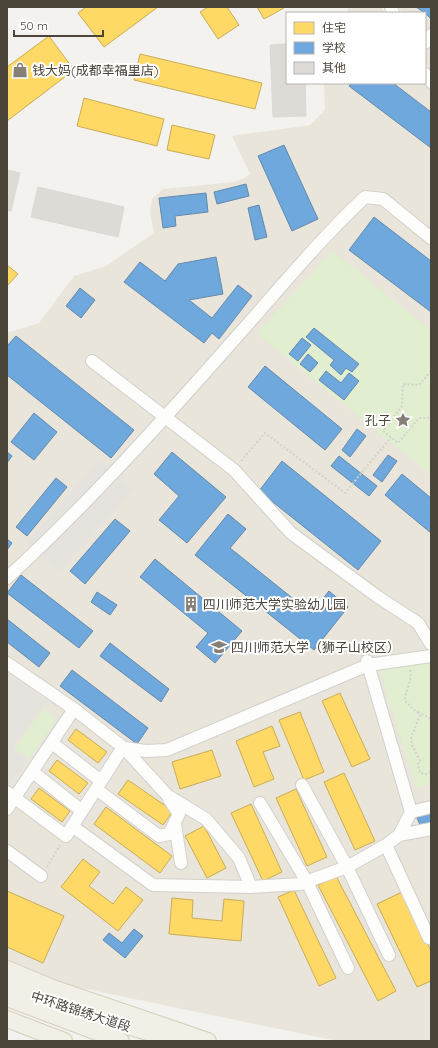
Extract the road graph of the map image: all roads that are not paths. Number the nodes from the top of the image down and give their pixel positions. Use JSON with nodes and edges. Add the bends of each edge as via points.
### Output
{"nodes":[{"id":1,"x":431,"y":238,"type":"edge"},
{"id":2,"x":92,"y":361,"type":"dead end"},
{"id":3,"x":166,"y":416,"type":"junction"},
{"id":4,"x":7,"y":578,"type":"edge"},
{"id":5,"x":431,"y":644,"type":"edge"},
{"id":6,"x":431,"y":656,"type":"edge"},
{"id":7,"x":7,"y":663,"type":"edge"},
{"id":8,"x":367,"y":663,"type":"junction"},
{"id":9,"x":74,"y":709,"type":"junction"},
{"id":10,"x":52,"y":743,"type":"junction"},
{"id":11,"x":124,"y":748,"type":"junction"},
{"id":12,"x":33,"y":772,"type":"junction"},
{"id":13,"x":99,"y":785,"type":"junction"},
{"id":14,"x":302,"y":785,"type":"dead end"},
{"id":15,"x":11,"y":795,"type":"edge"},
{"id":16,"x":168,"y":796,"type":"junction"},
{"id":17,"x":260,"y":803,"type":"dead end"},
{"id":18,"x":431,"y":807,"type":"edge"},
{"id":19,"x":7,"y":809,"type":"edge"},
{"id":20,"x":82,"y":811,"type":"junction"},
{"id":21,"x":412,"y":812,"type":"junction"},
{"id":22,"x":175,"y":824,"type":"junction"},
{"id":23,"x":431,"y":829,"type":"edge"},
{"id":24,"x":69,"y":831,"type":"junction"},
{"id":25,"x":399,"y":835,"type":"junction"},
{"id":26,"x":159,"y":836,"type":"junction"},
{"id":27,"x":178,"y":842,"type":"junction"},
{"id":28,"x":386,"y":845,"type":"junction"},
{"id":29,"x":7,"y":851,"type":"edge"},
{"id":30,"x":181,"y":863,"type":"dead end"},
{"id":31,"x":347,"y":867,"type":"junction"},
{"id":32,"x":41,"y":876,"type":"road end"},
{"id":33,"x":307,"y":882,"type":"junction"},
{"id":34,"x":251,"y":887,"type":"junction"},
{"id":35,"x":431,"y":938,"type":"edge"},
{"id":36,"x":389,"y":955,"type":"dead end"},
{"id":37,"x":348,"y":968,"type":"dead end"},
{"id":38,"x":7,"y":969,"type":"edge"},
{"id":39,"x":7,"y":985,"type":"edge"},
{"id":40,"x":7,"y":998,"type":"edge"},
{"id":41,"x":7,"y":1019,"type":"edge"},
{"id":42,"x":64,"y":1041,"type":"edge"},
{"id":43,"x":121,"y":1041,"type":"edge"},
{"id":44,"x":178,"y":1041,"type":"edge"},
{"id":45,"x":208,"y":1041,"type":"edge"}],
"edges":[{"from":1,"to":3,"type":"street","via":[[383,200],[365,197],[328,234]]},
{"from":2,"to":3,"type":"street"},
{"from":3,"to":4,"type":"street","via":[[40,548]]},
{"from":3,"to":5,"type":"street","via":[[234,470],[291,533],[418,623]]},
{"from":6,"to":8,"type":"street"},
{"from":7,"to":9,"type":"street"},
{"from":8,"to":11,"type":"street","via":[[167,750]]},
{"from":8,"to":21,"type":"street"},
{"from":9,"to":10,"type":"street"},
{"from":9,"to":11,"type":"street"},
{"from":10,"to":12,"type":"street"},
{"from":10,"to":13,"type":"street"},
{"from":11,"to":13,"type":"street"},
{"from":11,"to":16,"type":"street"},
{"from":12,"to":15,"type":"street"},
{"from":12,"to":20,"type":"street"},
{"from":13,"to":20,"type":"street"},
{"from":13,"to":26,"type":"street"},
{"from":14,"to":31,"type":"street"},
{"from":15,"to":19,"type":"street"},
{"from":15,"to":24,"type":"street"},
{"from":16,"to":22,"type":"street","via":[[179,814]]},
{"from":16,"to":34,"type":"street","via":[[206,819],[239,858]]},
{"from":17,"to":33,"type":"street"},
{"from":18,"to":21,"type":"street"},
{"from":20,"to":24,"type":"street"},
{"from":21,"to":25,"type":"street"},
{"from":22,"to":26,"type":"street","via":[[168,834]]},
{"from":22,"to":27,"type":"street"},
{"from":23,"to":25,"type":"street"},
{"from":24,"to":34,"type":"street","via":[[153,884]]},
{"from":25,"to":28,"type":"street"},
{"from":26,"to":27,"type":"street"},
{"from":27,"to":30,"type":"street"},
{"from":28,"to":31,"type":"street"},
{"from":28,"to":35,"type":"street"},
{"from":29,"to":32,"type":"street"},
{"from":31,"to":33,"type":"street"},
{"from":31,"to":36,"type":"street"},
{"from":33,"to":34,"type":"street"},
{"from":33,"to":37,"type":"street"},
{"from":38,"to":45,"type":"main road","via":[[50,987]]},
{"from":39,"to":44,"type":"main road","name":"中环路锦绣大道段","via":[[46,1002]]},
{"from":40,"to":43,"type":"main road","name":"中环路锦绣大道段"},
{"from":41,"to":42,"type":"main road"}]}
